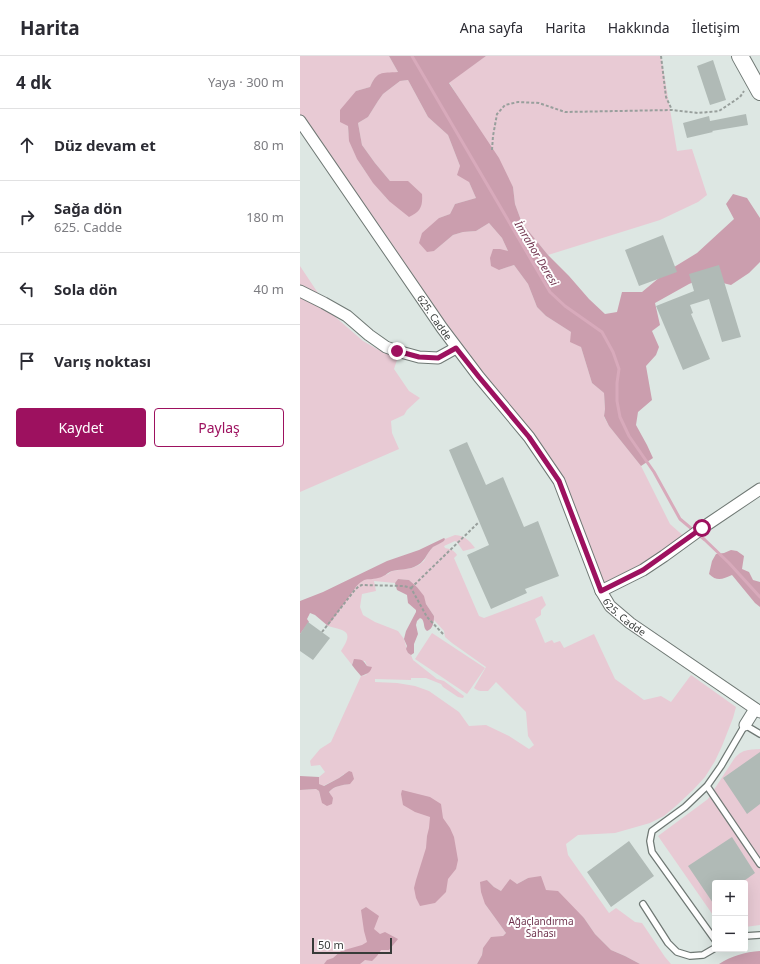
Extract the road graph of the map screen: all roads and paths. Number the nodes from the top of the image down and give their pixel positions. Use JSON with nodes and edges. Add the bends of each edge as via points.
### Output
{"nodes":[{"id":1,"x":661,"y":56,"type":"edge"},
{"id":2,"x":740,"y":56,"type":"edge"},
{"id":3,"x":756,"y":85,"type":"edge"},
{"id":4,"x":672,"y":110,"type":"junction"},
{"id":5,"x":300,"y":121,"type":"edge"},
{"id":6,"x":492,"y":150,"type":"dead end"},
{"id":7,"x":300,"y":291,"type":"edge"},
{"id":8,"x":456,"y":348,"type":"junction"},
{"id":9,"x":760,"y":489,"type":"edge"},
{"id":10,"x":479,"y":522,"type":"dead end"},
{"id":11,"x":411,"y":588,"type":"junction"},
{"id":12,"x":601,"y":591,"type":"junction"},
{"id":13,"x":322,"y":632,"type":"dead end"},
{"id":14,"x":444,"y":635,"type":"dead end"},
{"id":15,"x":758,"y":710,"type":"edge"},
{"id":16,"x":745,"y":725,"type":"junction"},
{"id":17,"x":760,"y":734,"type":"edge"},
{"id":18,"x":708,"y":786,"type":"junction"},
{"id":19,"x":760,"y":864,"type":"edge"},
{"id":20,"x":643,"y":904,"type":"dead end"},
{"id":21,"x":760,"y":935,"type":"edge"},
{"id":22,"x":712,"y":936,"type":"edge"},
{"id":23,"x":748,"y":936,"type":"edge"},
{"id":24,"x":712,"y":950,"type":"edge"}],
"edges":[{"from":1,"to":4,"type":"path","via":[[666,97]]},
{"from":2,"to":3,"type":"street"},
{"from":3,"to":4,"type":"path","via":[[719,111],[698,113]]},
{"from":4,"to":6,"type":"path","via":[[565,112],[538,103],[518,102],[506,105],[497,114]]},
{"from":5,"to":8,"type":"street","name":"625. Cadde"},
{"from":7,"to":8,"type":"street","via":[[347,316],[386,347],[419,357],[438,358]]},
{"from":8,"to":12,"type":"street","name":"625. Cadde","via":[[529,437],[559,481]]},
{"from":9,"to":12,"type":"street","via":[[643,570]]},
{"from":10,"to":11,"type":"path"},
{"from":11,"to":13,"type":"path","via":[[359,586]]},
{"from":11,"to":14,"type":"path","via":[[427,617]]},
{"from":12,"to":15,"type":"street","name":"625. Cadde","via":[[610,606],[630,623]]},
{"from":15,"to":16,"type":"street"},
{"from":16,"to":17,"type":"lane"},
{"from":16,"to":18,"type":"lane"},
{"from":18,"to":19,"type":"lane"},
{"from":18,"to":22,"type":"lane","via":[[652,831],[650,841],[652,852]]},
{"from":20,"to":24,"type":"lane","via":[[668,943],[677,952],[690,956],[703,955]]},
{"from":21,"to":23,"type":"lane"}]}
